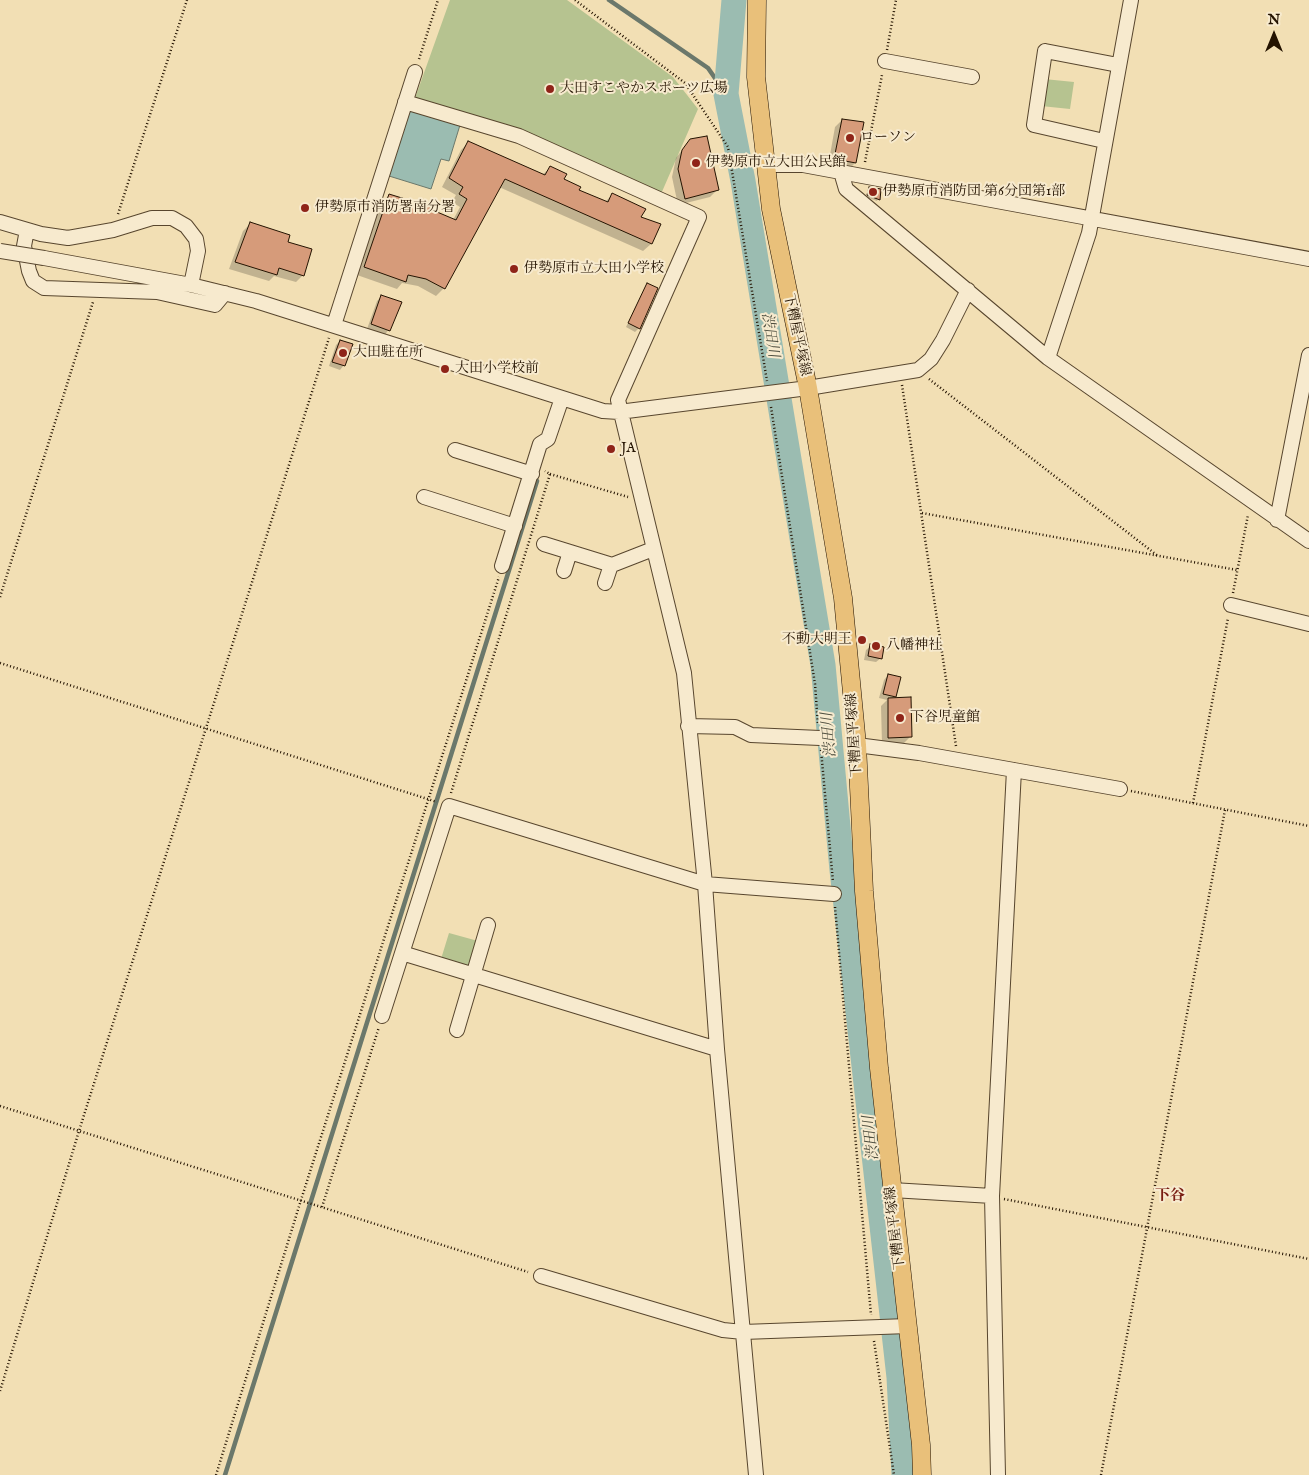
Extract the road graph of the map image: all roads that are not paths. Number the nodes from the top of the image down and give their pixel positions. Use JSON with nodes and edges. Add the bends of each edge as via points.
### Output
{"nodes":[{"id":1,"x":757,"y":0,"type":"edge"},
{"id":2,"x":1131,"y":0,"type":"edge"},
{"id":3,"x":885,"y":61,"type":"road end"},
{"id":4,"x":1118,"y":65,"type":"junction"},
{"id":5,"x":415,"y":72,"type":"road end"},
{"id":6,"x":972,"y":77,"type":"dead end"},
{"id":7,"x":405,"y":102,"type":"junction"},
{"id":8,"x":1104,"y":140,"type":"junction"},
{"id":9,"x":766,"y":165,"type":"junction"},
{"id":10,"x":841,"y":172,"type":"junction"},
{"id":11,"x":1090,"y":218,"type":"junction"},
{"id":12,"x":0,"y":222,"type":"edge"},
{"id":13,"x":27,"y":230,"type":"junction"},
{"id":14,"x":0,"y":251,"type":"edge"},
{"id":15,"x":1309,"y":259,"type":"edge"},
{"id":16,"x":191,"y":285,"type":"junction"},
{"id":17,"x":968,"y":290,"type":"junction"},
{"id":18,"x":225,"y":293,"type":"junction"},
{"id":19,"x":334,"y":325,"type":"junction"},
{"id":20,"x":1309,"y":355,"type":"edge"},
{"id":21,"x":1048,"y":358,"type":"junction"},
{"id":22,"x":800,"y":389,"type":"junction"},
{"id":23,"x":562,"y":398,"type":"junction"},
{"id":24,"x":619,"y":412,"type":"junction"},
{"id":25,"x":455,"y":450,"type":"dead end"},
{"id":26,"x":533,"y":471,"type":"junction"},
{"id":27,"x":424,"y":497,"type":"dead end"},
{"id":28,"x":1277,"y":520,"type":"junction"},
{"id":29,"x":515,"y":526,"type":"junction"},
{"id":30,"x":1309,"y":541,"type":"edge"},
{"id":31,"x":544,"y":544,"type":"dead end"},
{"id":32,"x":653,"y":549,"type":"junction"},
{"id":33,"x":570,"y":552,"type":"junction"},
{"id":34,"x":611,"y":565,"type":"junction"},
{"id":35,"x":502,"y":566,"type":"road end"},
{"id":36,"x":564,"y":571,"type":"dead end"},
{"id":37,"x":605,"y":582,"type":"dead end"},
{"id":38,"x":1231,"y":605,"type":"road end"},
{"id":39,"x":1309,"y":624,"type":"edge"},
{"id":40,"x":688,"y":726,"type":"junction"},
{"id":41,"x":820,"y":738,"type":"dead end"},
{"id":42,"x":857,"y":745,"type":"junction"},
{"id":43,"x":1014,"y":770,"type":"junction"},
{"id":44,"x":1120,"y":789,"type":"road end"},
{"id":45,"x":705,"y":884,"type":"junction"},
{"id":46,"x":834,"y":894,"type":"dead end"},
{"id":47,"x":488,"y":925,"type":"dead end"},
{"id":48,"x":402,"y":953,"type":"junction"},
{"id":49,"x":474,"y":975,"type":"junction"},
{"id":50,"x":382,"y":1016,"type":"road end"},
{"id":51,"x":458,"y":1030,"type":"dead end"},
{"id":52,"x":717,"y":1049,"type":"junction"},
{"id":53,"x":892,"y":1190,"type":"junction"},
{"id":54,"x":992,"y":1196,"type":"junction"},
{"id":55,"x":541,"y":1276,"type":"road end"},
{"id":56,"x":908,"y":1326,"type":"junction"},
{"id":57,"x":743,"y":1332,"type":"junction"},
{"id":58,"x":756,"y":1475,"type":"edge"},
{"id":59,"x":922,"y":1475,"type":"edge"},
{"id":60,"x":998,"y":1475,"type":"edge"}],
"edges":[{"from":1,"to":9,"type":"main road","name":"下糟屋平塚線","via":[[756,77]]},
{"from":2,"to":4,"type":"street"},
{"from":3,"to":6,"type":"street"},
{"from":4,"to":8,"type":"street"},
{"from":4,"to":8,"type":"street","via":[[1045,51],[1034,126]]},
{"from":5,"to":7,"type":"street"},
{"from":7,"to":19,"type":"street"},
{"from":7,"to":24,"type":"street","via":[[519,136],[699,217],[618,400]]},
{"from":8,"to":11,"type":"street"},
{"from":9,"to":10,"type":"street","via":[[804,165]]},
{"from":9,"to":22,"type":"main road","name":"下糟屋平塚線"},
{"from":10,"to":11,"type":"street"},
{"from":10,"to":17,"type":"street","via":[[846,189]]},
{"from":11,"to":15,"type":"street"},
{"from":11,"to":21,"type":"street","via":[[1089,233]]},
{"from":12,"to":13,"type":"street"},
{"from":13,"to":16,"type":"street","via":[[68,238],[167,217],[181,223],[194,235],[198,245]]},
{"from":13,"to":18,"type":"street","via":[[24,246],[33,281],[44,288],[157,292],[215,305]]},
{"from":14,"to":16,"type":"street","bridge":true},
{"from":16,"to":18,"type":"street"},
{"from":17,"to":21,"type":"street"},
{"from":17,"to":22,"type":"street","via":[[932,358],[918,370]]},
{"from":18,"to":19,"type":"street"},
{"from":19,"to":23,"type":"street"},
{"from":20,"to":28,"type":"street"},
{"from":21,"to":28,"type":"street"},
{"from":22,"to":24,"type":"street"},
{"from":22,"to":42,"type":"main road","name":"下糟屋平塚線","via":[[843,598]]},
{"from":23,"to":24,"type":"street","via":[[603,411]]},
{"from":23,"to":26,"type":"street","via":[[548,439],[540,444]]},
{"from":24,"to":32,"type":"street"},
{"from":25,"to":26,"type":"street"},
{"from":26,"to":29,"type":"street"},
{"from":27,"to":29,"type":"street"},
{"from":28,"to":30,"type":"street"},
{"from":29,"to":35,"type":"street"},
{"from":31,"to":33,"type":"street"},
{"from":32,"to":34,"type":"street"},
{"from":32,"to":40,"type":"street","via":[[684,674]]},
{"from":33,"to":34,"type":"street"},
{"from":33,"to":36,"type":"street"},
{"from":34,"to":37,"type":"street"},
{"from":38,"to":39,"type":"street"},
{"from":40,"to":41,"type":"street","via":[[735,727],[751,735]]},
{"from":40,"to":45,"type":"street"},
{"from":42,"to":43,"type":"street"},
{"from":42,"to":53,"type":"main road","name":"下糟屋平塚線","via":[[878,1068]]},
{"from":43,"to":44,"type":"street"},
{"from":43,"to":54,"type":"street"},
{"from":45,"to":46,"type":"street"},
{"from":45,"to":48,"type":"street","via":[[449,806]]},
{"from":45,"to":52,"type":"street"},
{"from":47,"to":49,"type":"street"},
{"from":48,"to":49,"type":"street"},
{"from":48,"to":50,"type":"street"},
{"from":49,"to":51,"type":"street"},
{"from":49,"to":52,"type":"street"},
{"from":52,"to":57,"type":"street"},
{"from":53,"to":54,"type":"street"},
{"from":53,"to":56,"type":"main road","name":"下糟屋平塚線"},
{"from":54,"to":60,"type":"street"},
{"from":55,"to":57,"type":"street","via":[[723,1330]]},
{"from":56,"to":57,"type":"street"},
{"from":56,"to":59,"type":"main road","name":"下糟屋平塚線"},
{"from":57,"to":58,"type":"street"}]}
